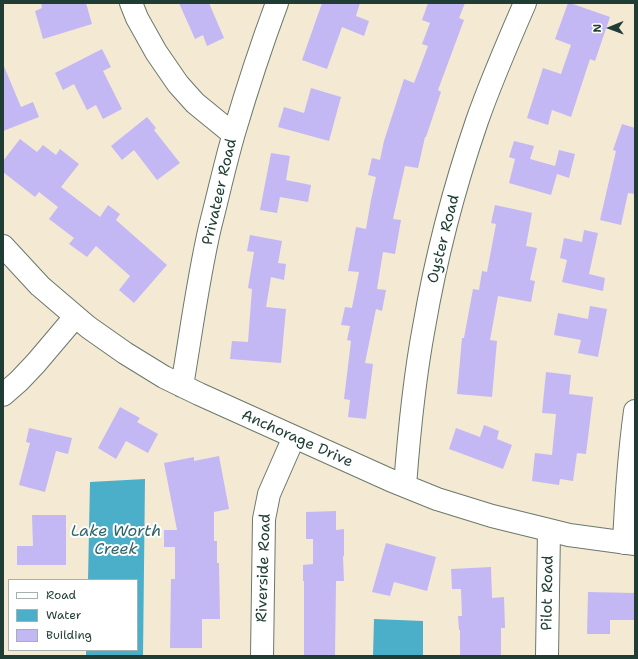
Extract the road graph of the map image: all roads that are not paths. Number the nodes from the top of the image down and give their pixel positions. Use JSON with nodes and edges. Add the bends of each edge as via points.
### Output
{"nodes":[{"id":1,"x":131,"y":3,"type":"edge"},
{"id":2,"x":277,"y":3,"type":"edge"},
{"id":3,"x":525,"y":3,"type":"edge"},
{"id":4,"x":234,"y":134,"type":"junction"},
{"id":5,"x":3,"y":246,"type":"edge"},
{"id":6,"x":75,"y":317,"type":"junction"},
{"id":7,"x":182,"y":386,"type":"junction"},
{"id":8,"x":3,"y":395,"type":"edge"},
{"id":9,"x":635,"y":411,"type":"edge"},
{"id":10,"x":294,"y":438,"type":"junction"},
{"id":11,"x":405,"y":486,"type":"junction"},
{"id":12,"x":549,"y":530,"type":"junction"},
{"id":13,"x":630,"y":544,"type":"edge"},
{"id":14,"x":262,"y":656,"type":"edge"},
{"id":15,"x":547,"y":656,"type":"edge"}],
"edges":[{"from":1,"to":4,"type":"street","via":[[156,52],[178,84],[195,104]]},
{"from":2,"to":4,"type":"street","name":"Privateer Road"},
{"from":3,"to":11,"type":"street","name":"Oyster Road","via":[[477,122],[438,258],[412,407]]},
{"from":4,"to":7,"type":"street","name":"Privateer Road","via":[[210,228]]},
{"from":5,"to":6,"type":"street","name":"Anchorage Drive","via":[[40,286]]},
{"from":6,"to":7,"type":"street","name":"Anchorage Drive","via":[[125,353]]},
{"from":6,"to":8,"type":"street","via":[[36,363]]},
{"from":7,"to":10,"type":"street","name":"Anchorage Drive"},
{"from":9,"to":13,"type":"street","via":[[625,514]]},
{"from":10,"to":11,"type":"street","name":"Anchorage Drive"},
{"from":10,"to":14,"type":"street","name":"Riverside Road","via":[[269,494],[264,519]]},
{"from":11,"to":12,"type":"street","name":"Anchorage Drive","via":[[492,516]]},
{"from":12,"to":13,"type":"street","name":"Anchorage Drive"},
{"from":12,"to":15,"type":"street","name":"Pilot Road"}]}
